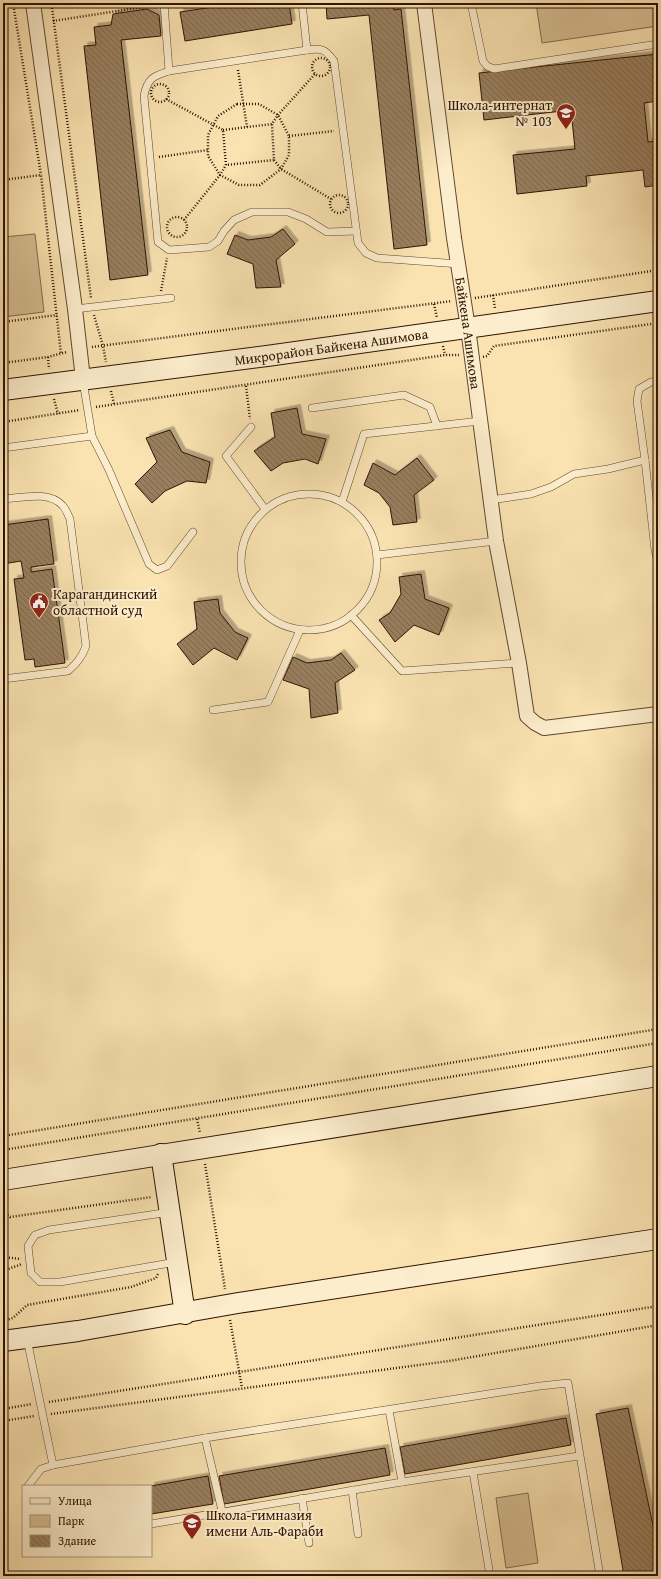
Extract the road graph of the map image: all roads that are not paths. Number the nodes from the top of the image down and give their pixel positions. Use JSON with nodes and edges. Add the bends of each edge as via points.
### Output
{"nodes":[{"id":1,"x":302,"y":3,"type":"edge"},
{"id":2,"x":424,"y":3,"type":"edge"},
{"id":3,"x":471,"y":3,"type":"edge"},
{"id":4,"x":37,"y":4,"type":"edge"},
{"id":5,"x":164,"y":4,"type":"edge"},
{"id":6,"x":658,"y":44,"type":"edge"},
{"id":7,"x":307,"y":50,"type":"junction"},
{"id":8,"x":169,"y":71,"type":"junction"},
{"id":9,"x":356,"y":231,"type":"junction"},
{"id":10,"x":459,"y":264,"type":"junction"},
{"id":11,"x":171,"y":298,"type":"dead end"},
{"id":12,"x":658,"y":301,"type":"edge"},
{"id":13,"x":75,"y":309,"type":"junction"},
{"id":14,"x":468,"y":328,"type":"junction"},
{"id":15,"x":83,"y":379,"type":"junction"},
{"id":16,"x":658,"y":381,"type":"edge"},
{"id":17,"x":3,"y":390,"type":"edge"},
{"id":18,"x":312,"y":408,"type":"dead end"},
{"id":19,"x":480,"y":421,"type":"junction"},
{"id":20,"x":437,"y":426,"type":"junction"},
{"id":21,"x":251,"y":427,"type":"road end"},
{"id":22,"x":92,"y":436,"type":"junction"},
{"id":23,"x":3,"y":448,"type":"edge"},
{"id":24,"x":645,"y":460,"type":"junction"},
{"id":25,"x":3,"y":499,"type":"edge"},
{"id":26,"x":491,"y":500,"type":"junction"},
{"id":27,"x":342,"y":502,"type":"junction"},
{"id":28,"x":265,"y":509,"type":"junction"},
{"id":29,"x":193,"y":532,"type":"dead end"},
{"id":30,"x":496,"y":541,"type":"junction"},
{"id":31,"x":377,"y":555,"type":"junction"},
{"id":32,"x":658,"y":562,"type":"edge"},
{"id":33,"x":351,"y":615,"type":"junction"},
{"id":34,"x":300,"y":630,"type":"junction"},
{"id":35,"x":519,"y":663,"type":"junction"},
{"id":36,"x":3,"y":679,"type":"edge"},
{"id":37,"x":213,"y":710,"type":"dead end"},
{"id":38,"x":658,"y":714,"type":"edge"},
{"id":39,"x":658,"y":1076,"type":"edge"},
{"id":40,"x":161,"y":1154,"type":"junction"},
{"id":41,"x":3,"y":1180,"type":"edge"},
{"id":42,"x":166,"y":1213,"type":"junction"},
{"id":43,"x":658,"y":1239,"type":"edge"},
{"id":44,"x":170,"y":1263,"type":"junction"},
{"id":45,"x":185,"y":1314,"type":"junction"},
{"id":46,"x":27,"y":1338,"type":"junction"},
{"id":47,"x":3,"y":1341,"type":"edge"},
{"id":48,"x":389,"y":1410,"type":"junction"},
{"id":49,"x":205,"y":1438,"type":"junction"},
{"id":50,"x":579,"y":1456,"type":"junction"},
{"id":51,"x":52,"y":1465,"type":"junction"},
{"id":52,"x":473,"y":1472,"type":"junction"},
{"id":53,"x":402,"y":1482,"type":"junction"},
{"id":54,"x":29,"y":1485,"type":"edge"},
{"id":55,"x":352,"y":1490,"type":"junction"},
{"id":56,"x":302,"y":1498,"type":"junction"},
{"id":57,"x":222,"y":1511,"type":"junction"},
{"id":58,"x":152,"y":1524,"type":"edge"},
{"id":59,"x":358,"y":1534,"type":"dead end"},
{"id":60,"x":309,"y":1543,"type":"dead end"},
{"id":61,"x":490,"y":1576,"type":"edge"},
{"id":62,"x":600,"y":1576,"type":"edge"}],
"edges":[{"from":1,"to":7,"type":"lane"},
{"from":2,"to":10,"type":"street","name":"Байкена Ашимова"},
{"from":3,"to":6,"type":"lane","via":[[483,61],[494,69]]},
{"from":4,"to":13,"type":"street"},
{"from":5,"to":8,"type":"lane"},
{"from":7,"to":8,"type":"lane"},
{"from":7,"to":9,"type":"lane","via":[[318,48],[328,52],[334,61]]},
{"from":8,"to":9,"type":"lane","via":[[158,75],[146,86],[144,96],[158,242],[169,250],[209,247],[218,241],[234,220],[252,212],[288,212],[327,232]]},
{"from":9,"to":10,"type":"lane","via":[[358,243],[366,253],[377,258]]},
{"from":10,"to":14,"type":"street","name":"Байкена Ашимова"},
{"from":11,"to":13,"type":"lane"},
{"from":12,"to":14,"type":"main road","name":"Микрорайон Байкена Ашимова"},
{"from":13,"to":15,"type":"street"},
{"from":14,"to":15,"type":"main road","name":"Микрорайон Байкена Ашимова"},
{"from":14,"to":19,"type":"street","name":"Байкена Ашимова"},
{"from":15,"to":17,"type":"main road","name":"Микрорайон Байкена Ашимова"},
{"from":15,"to":22,"type":"lane"},
{"from":16,"to":24,"type":"lane","via":[[639,389],[637,401]]},
{"from":18,"to":20,"type":"lane","via":[[404,395],[430,407]]},
{"from":19,"to":20,"type":"lane"},
{"from":19,"to":26,"type":"street","name":"Байкена Ашимова"},
{"from":20,"to":27,"type":"lane","via":[[364,434]]},
{"from":21,"to":28,"type":"lane","via":[[226,456]]},
{"from":22,"to":23,"type":"lane"},
{"from":22,"to":29,"type":"lane","via":[[149,564],[157,570],[167,566]]},
{"from":24,"to":26,"type":"lane","via":[[574,474],[551,487],[531,494]]},
{"from":24,"to":32,"type":"lane"},
{"from":25,"to":36,"type":"lane","via":[[39,496],[53,498],[63,506],[70,519],[86,646],[82,657],[68,671]]},
{"from":26,"to":30,"type":"street","name":"Байкена Ашимова"},
{"from":27,"to":28,"type":"lane","via":[[329,496],[307,493],[284,497]]},
{"from":27,"to":31,"type":"lane","via":[[350,506],[365,522],[375,542]]},
{"from":28,"to":34,"type":"lane","via":[[250,526],[242,547],[241,569],[247,591],[260,610],[278,623]]},
{"from":30,"to":31,"type":"lane"},
{"from":30,"to":35,"type":"street","name":"Байкена Ашимова"},
{"from":31,"to":33,"type":"lane","via":[[378,565],[373,587],[361,606]]},
{"from":33,"to":34,"type":"lane","via":[[344,621],[323,629]]},
{"from":33,"to":35,"type":"lane","via":[[402,671]]},
{"from":34,"to":37,"type":"lane","via":[[268,702]]},
{"from":35,"to":38,"type":"street","name":"Байкена Ашимова","via":[[527,716],[534,724],[544,728]]},
{"from":39,"to":40,"type":"main road"},
{"from":40,"to":41,"type":"main road"},
{"from":40,"to":42,"type":"main road"},
{"from":42,"to":44,"type":"main road"},
{"from":42,"to":44,"type":"lane","via":[[49,1230],[35,1235],[28,1246],[31,1273],[40,1282],[60,1282]]},
{"from":43,"to":45,"type":"main road","via":[[228,1305]]},
{"from":44,"to":45,"type":"main road"},
{"from":45,"to":46,"type":"main road"},
{"from":46,"to":47,"type":"main road"},
{"from":46,"to":51,"type":"lane"},
{"from":48,"to":49,"type":"lane"},
{"from":48,"to":50,"type":"lane","via":[[568,1384]]},
{"from":48,"to":53,"type":"lane"},
{"from":49,"to":51,"type":"lane"},
{"from":49,"to":57,"type":"lane"},
{"from":50,"to":52,"type":"lane"},
{"from":50,"to":62,"type":"lane"},
{"from":51,"to":54,"type":"lane","via":[[41,1469]]},
{"from":52,"to":53,"type":"lane"},
{"from":52,"to":61,"type":"lane"},
{"from":53,"to":55,"type":"lane"},
{"from":55,"to":56,"type":"lane"},
{"from":55,"to":59,"type":"lane"},
{"from":56,"to":57,"type":"lane"},
{"from":56,"to":60,"type":"lane"},
{"from":57,"to":58,"type":"lane"}]}
